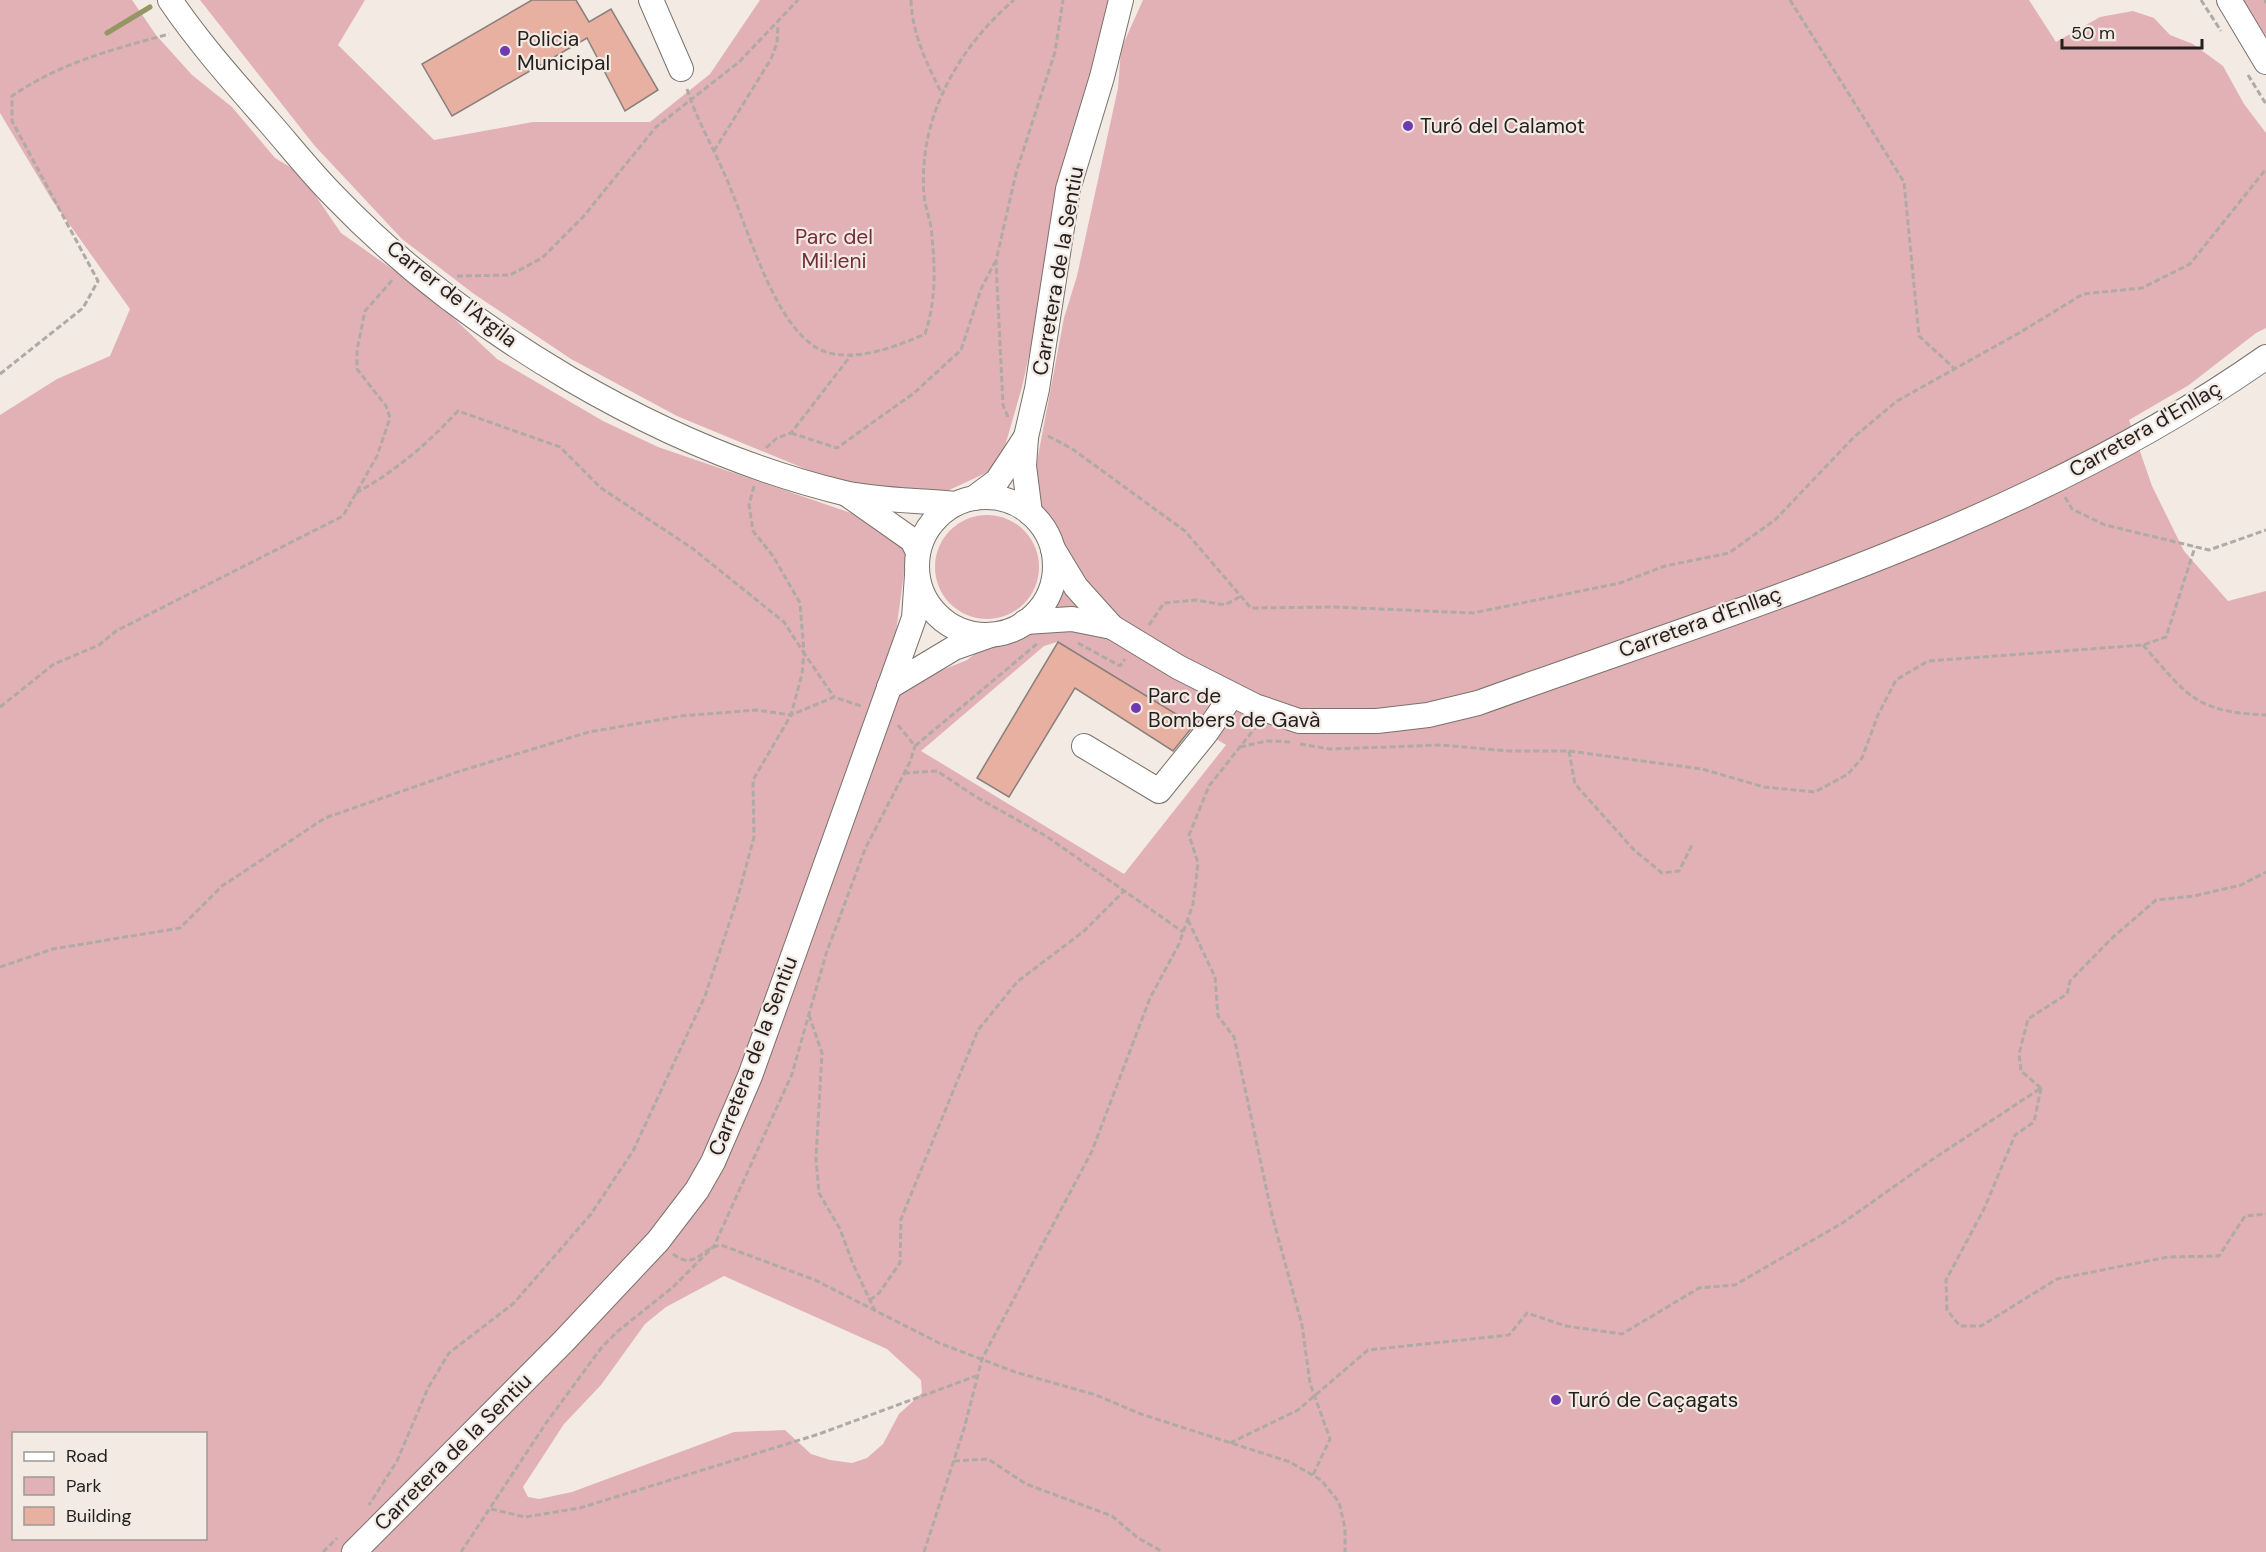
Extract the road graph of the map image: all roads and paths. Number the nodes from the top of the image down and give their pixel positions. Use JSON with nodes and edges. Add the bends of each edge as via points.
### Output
{"nodes":[{"id":1,"x":651,"y":0,"type":"edge"},
{"id":2,"x":798,"y":0,"type":"edge"},
{"id":3,"x":911,"y":0,"type":"edge"},
{"id":4,"x":1014,"y":0,"type":"edge"},
{"id":5,"x":1063,"y":0,"type":"edge"},
{"id":6,"x":1121,"y":0,"type":"edge"},
{"id":7,"x":1790,"y":0,"type":"edge"},
{"id":8,"x":2229,"y":0,"type":"edge"},
{"id":9,"x":181,"y":15,"type":"edge"},
{"id":10,"x":778,"y":23,"type":"junction"},
{"id":11,"x":2266,"y":62,"type":"edge"},
{"id":12,"x":681,"y":69,"type":"joint"},
{"id":13,"x":942,"y":94,"type":"junction"},
{"id":14,"x":691,"y":101,"type":"junction"},
{"id":15,"x":714,"y":151,"type":"junction"},
{"id":16,"x":2266,"y":169,"type":"edge"},
{"id":17,"x":996,"y":261,"type":"junction"},
{"id":18,"x":421,"y":276,"type":"junction"},
{"id":19,"x":852,"y":354,"type":"junction"},
{"id":20,"x":2266,"y":357,"type":"edge"},
{"id":21,"x":1954,"y":369,"type":"junction"},
{"id":22,"x":0,"y":374,"type":"edge"},
{"id":23,"x":1028,"y":432,"type":"junction"},
{"id":24,"x":791,"y":433,"type":"junction"},
{"id":25,"x":763,"y":455,"type":"dead end"},
{"id":26,"x":2056,"y":479,"type":"junction"},
{"id":27,"x":754,"y":486,"type":"dead end"},
{"id":28,"x":356,"y":493,"type":"junction"},
{"id":29,"x":846,"y":493,"type":"junction"},
{"id":30,"x":965,"y":501,"type":"junction"},
{"id":31,"x":1030,"y":513,"type":"junction"},
{"id":32,"x":2266,"y":531,"type":"edge"},
{"id":33,"x":2195,"y":547,"type":"junction"},
{"id":34,"x":1053,"y":549,"type":"junction"},
{"id":35,"x":917,"y":563,"type":"junction"},
{"id":36,"x":1241,"y":596,"type":"junction"},
{"id":37,"x":1025,"y":622,"type":"junction"},
{"id":38,"x":1112,"y":627,"type":"junction"},
{"id":39,"x":1146,"y":628,"type":"dead end"},
{"id":40,"x":993,"y":635,"type":"junction"},
{"id":41,"x":1046,"y":636,"type":"dead end"},
{"id":42,"x":1074,"y":640,"type":"dead end"},
{"id":43,"x":2143,"y":645,"type":"junction"},
{"id":44,"x":804,"y":653,"type":"junction"},
{"id":45,"x":1128,"y":656,"type":"dead end"},
{"id":46,"x":889,"y":687,"type":"junction"},
{"id":47,"x":834,"y":697,"type":"junction"},
{"id":48,"x":1241,"y":700,"type":"junction"},
{"id":49,"x":0,"y":707,"type":"edge"},
{"id":50,"x":880,"y":712,"type":"junction"},
{"id":51,"x":791,"y":715,"type":"junction"},
{"id":52,"x":2266,"y":715,"type":"edge"},
{"id":53,"x":915,"y":746,"type":"dead end"},
{"id":54,"x":1084,"y":746,"type":"dead end"},
{"id":55,"x":1240,"y":747,"type":"junction"},
{"id":56,"x":1569,"y":751,"type":"junction"},
{"id":57,"x":904,"y":773,"type":"dead end"},
{"id":58,"x":1692,"y":845,"type":"dead end"},
{"id":59,"x":2266,"y":872,"type":"edge"},
{"id":60,"x":1125,"y":890,"type":"junction"},
{"id":61,"x":1188,"y":919,"type":"junction"},
{"id":62,"x":1183,"y":932,"type":"junction"},
{"id":63,"x":0,"y":967,"type":"edge"},
{"id":64,"x":809,"y":1016,"type":"dead end"},
{"id":65,"x":2041,"y":1088,"type":"junction"},
{"id":66,"x":2266,"y":1214,"type":"edge"},
{"id":67,"x":658,"y":1240,"type":"junction"},
{"id":68,"x":870,"y":1299,"type":"junction"},
{"id":69,"x":876,"y":1312,"type":"junction"},
{"id":70,"x":982,"y":1359,"type":"junction"},
{"id":71,"x":977,"y":1375,"type":"junction"},
{"id":72,"x":1316,"y":1398,"type":"junction"},
{"id":73,"x":1230,"y":1443,"type":"junction"},
{"id":74,"x":953,"y":1461,"type":"junction"},
{"id":75,"x":1313,"y":1475,"type":"junction"},
{"id":76,"x":367,"y":1508,"type":"dead end"},
{"id":77,"x":491,"y":1509,"type":"dead end"},
{"id":78,"x":346,"y":1545,"type":"edge"},
{"id":79,"x":323,"y":1552,"type":"edge"},
{"id":80,"x":924,"y":1552,"type":"edge"},
{"id":81,"x":1163,"y":1552,"type":"edge"},
{"id":82,"x":1345,"y":1552,"type":"edge"}],
"edges":[{"from":1,"to":12,"type":"street"},
{"from":2,"to":10,"type":"path"},
{"from":3,"to":13,"type":"path","via":[[911,17],[922,52]]},
{"from":4,"to":13,"type":"path","via":[[966,51]]},
{"from":5,"to":17,"type":"path","via":[[1055,52],[1016,173]]},
{"from":6,"to":23,"type":"street","name":"Carretera de la Sentiu","via":[[1068,189]]},
{"from":7,"to":21,"type":"path","via":[[1904,182],[1919,336]]},
{"from":8,"to":11,"type":"street"},
{"from":9,"to":18,"type":"street","name":"Carrer de l'Argila","via":[[221,67],[335,197]]},
{"from":9,"to":22,"type":"path","via":[[40,77],[12,96],[12,121],[98,281],[83,308]]},
{"from":10,"to":14,"type":"path","via":[[739,62]]},
{"from":10,"to":15,"type":"path","via":[[771,59]]},
{"from":12,"to":14,"type":"path"},
{"from":13,"to":19,"type":"path","via":[[931,119],[923,162],[935,289],[932,314],[925,334],[868,353]]},
{"from":14,"to":15,"type":"path"},
{"from":14,"to":18,"type":"path","via":[[656,127],[583,218],[542,258],[510,274]]},
{"from":15,"to":19,"type":"path","via":[[767,282],[783,311],[811,344],[837,354]]},
{"from":16,"to":21,"type":"path","via":[[2190,264],[2142,288],[2083,294]]},
{"from":17,"to":23,"type":"path","via":[[1003,405],[1008,418]]},
{"from":17,"to":24,"type":"path","via":[[981,289],[961,350],[914,393],[837,448]]},
{"from":18,"to":28,"type":"path","via":[[399,272],[365,311],[357,369],[386,406],[390,418]]},
{"from":18,"to":29,"type":"street","name":"Carrer de l'Argila","via":[[487,326],[585,388],[722,454]]},
{"from":19,"to":24,"type":"path"},
{"from":20,"to":26,"type":"street","name":"Carretera d'Enllaç","via":[[2153,428]]},
{"from":21,"to":36,"type":"path","via":[[1897,401],[1854,437],[1775,520],[1729,553],[1665,566],[1620,583],[1473,613],[1251,608]]},
{"from":23,"to":30,"type":"street","name":"Carretera de la Sentiu","via":[[997,481]]},
{"from":23,"to":31,"type":"street","name":"Carretera de la Sentiu","via":[[1024,466]]},
{"from":23,"to":36,"type":"path","via":[[1071,448],[1185,531]]},
{"from":24,"to":25,"type":"path","via":[[767,444]]},
{"from":26,"to":33,"type":"path","via":[[2072,509],[2105,525]]},
{"from":26,"to":48,"type":"street","name":"Carretera d'Enllaç","via":[[1899,551],[1478,703],[1428,715],[1366,721],[1299,721]]},
{"from":27,"to":44,"type":"path","via":[[749,505],[753,531],[773,556],[800,603]]},
{"from":28,"to":44,"type":"path","via":[[417,453],[458,411],[506,427],[560,447],[601,488],[692,548],[784,622]]},
{"from":28,"to":49,"type":"path","via":[[343,516],[116,632],[99,645],[54,664]]},
{"from":29,"to":30,"type":"street","name":"Carrer de l'Argila"},
{"from":29,"to":35,"type":"street","name":"Carrer de l'Argila","via":[[912,540]]},
{"from":30,"to":31,"type":"street","via":[[994,497],[1013,502]]},
{"from":30,"to":35,"type":"street","via":[[932,524]]},
{"from":31,"to":34,"type":"street","via":[[1045,529]]},
{"from":32,"to":33,"type":"path","via":[[2209,550]]},
{"from":33,"to":43,"type":"path","via":[[2166,637]]},
{"from":34,"to":37,"type":"street","via":[[1055,570],[1050,590],[1040,608]]},
{"from":34,"to":38,"type":"street","name":"Carretera d'Enllaç","via":[[1076,587]]},
{"from":35,"to":40,"type":"street","via":[[923,595],[935,613],[971,633]]},
{"from":35,"to":46,"type":"street","name":"Carretera de la Sentiu","via":[[914,618]]},
{"from":36,"to":39,"type":"path","via":[[1225,605],[1196,600],[1164,603]]},
{"from":37,"to":38,"type":"street","name":"Carretera d'Enllaç","via":[[1072,619]]},
{"from":37,"to":40,"type":"street"},
{"from":38,"to":48,"type":"street","name":"Carretera d'Enllaç","via":[[1178,668]]},
{"from":40,"to":46,"type":"street","via":[[954,648]]},
{"from":41,"to":53,"type":"path"},
{"from":42,"to":45,"type":"path","via":[[1120,666]]},
{"from":43,"to":52,"type":"path","via":[[2201,704],[2233,713]]},
{"from":43,"to":56,"type":"path","via":[[1928,661],[1896,680],[1862,758],[1848,774],[1815,792],[1764,787],[1702,769]]},
{"from":44,"to":47,"type":"path"},
{"from":44,"to":51,"type":"path"},
{"from":46,"to":50,"type":"street","name":"Carretera de la Sentiu"},
{"from":47,"to":50,"type":"path"},
{"from":47,"to":51,"type":"path"},
{"from":48,"to":54,"type":"street","via":[[1206,733],[1159,791]]},
{"from":48,"to":55,"type":"path","via":[[1255,727]]},
{"from":50,"to":67,"type":"street","name":"Carretera de la Sentiu","via":[[750,1076],[713,1162],[697,1190]]},
{"from":51,"to":63,"type":"path","via":[[756,710],[681,716],[589,732],[457,772],[325,818],[222,886],[180,928],[53,949]]},
{"from":51,"to":76,"type":"path","via":[[753,780],[754,837],[705,996],[633,1151],[591,1214],[514,1303],[449,1353],[428,1388],[397,1461]]},
{"from":55,"to":56,"type":"path","via":[[1267,741],[1330,749],[1441,745]]},
{"from":55,"to":61,"type":"path","via":[[1209,786],[1190,835],[1198,862]]},
{"from":56,"to":58,"type":"path","via":[[1575,784],[1634,850],[1662,873],[1679,871]]},
{"from":57,"to":60,"type":"path","via":[[937,771],[1046,836]]},
{"from":59,"to":65,"type":"path","via":[[2241,885],[2156,900],[2112,938],[2070,981],[2067,994],[2028,1019],[2019,1054],[2021,1071]]},
{"from":60,"to":62,"type":"path"},
{"from":60,"to":68,"type":"path","via":[[1084,931],[1017,982],[978,1030],[901,1219],[900,1263],[879,1293]]},
{"from":61,"to":62,"type":"path"},
{"from":61,"to":72,"type":"path","via":[[1215,977],[1218,1016],[1234,1037]]},
{"from":62,"to":70,"type":"path","via":[[1150,998],[1092,1151]]},
{"from":64,"to":68,"type":"path","via":[[822,1053],[816,1158],[819,1193],[840,1229]]},
{"from":65,"to":66,"type":"path","via":[[2034,1122],[2015,1135],[1984,1209],[1946,1280],[1947,1310],[1960,1326],[1981,1326],[2056,1279],[2168,1257],[2219,1256],[2245,1216]]},
{"from":65,"to":72,"type":"path","via":[[1834,1228],[1735,1286],[1699,1288],[1622,1334],[1566,1326],[1527,1313],[1509,1335],[1368,1350]]},
{"from":67,"to":69,"type":"path","via":[[682,1261],[690,1261],[721,1245],[796,1272]]},
{"from":67,"to":78,"type":"street","name":"Carretera de la Sentiu","via":[[563,1342]]},
{"from":68,"to":69,"type":"path"},
{"from":69,"to":70,"type":"path"},
{"from":70,"to":71,"type":"path"},
{"from":70,"to":73,"type":"path"},
{"from":71,"to":74,"type":"path"},
{"from":71,"to":77,"type":"path","via":[[819,1434],[580,1508],[525,1516]]},
{"from":72,"to":73,"type":"path"},
{"from":72,"to":75,"type":"path","via":[[1330,1439]]},
{"from":73,"to":75,"type":"path","via":[[1290,1462]]},
{"from":74,"to":80,"type":"path"},
{"from":74,"to":81,"type":"path","via":[[988,1459],[1026,1484],[1112,1516]]},
{"from":75,"to":82,"type":"path","via":[[1339,1502]]},
{"from":78,"to":79,"type":"path"}]}
